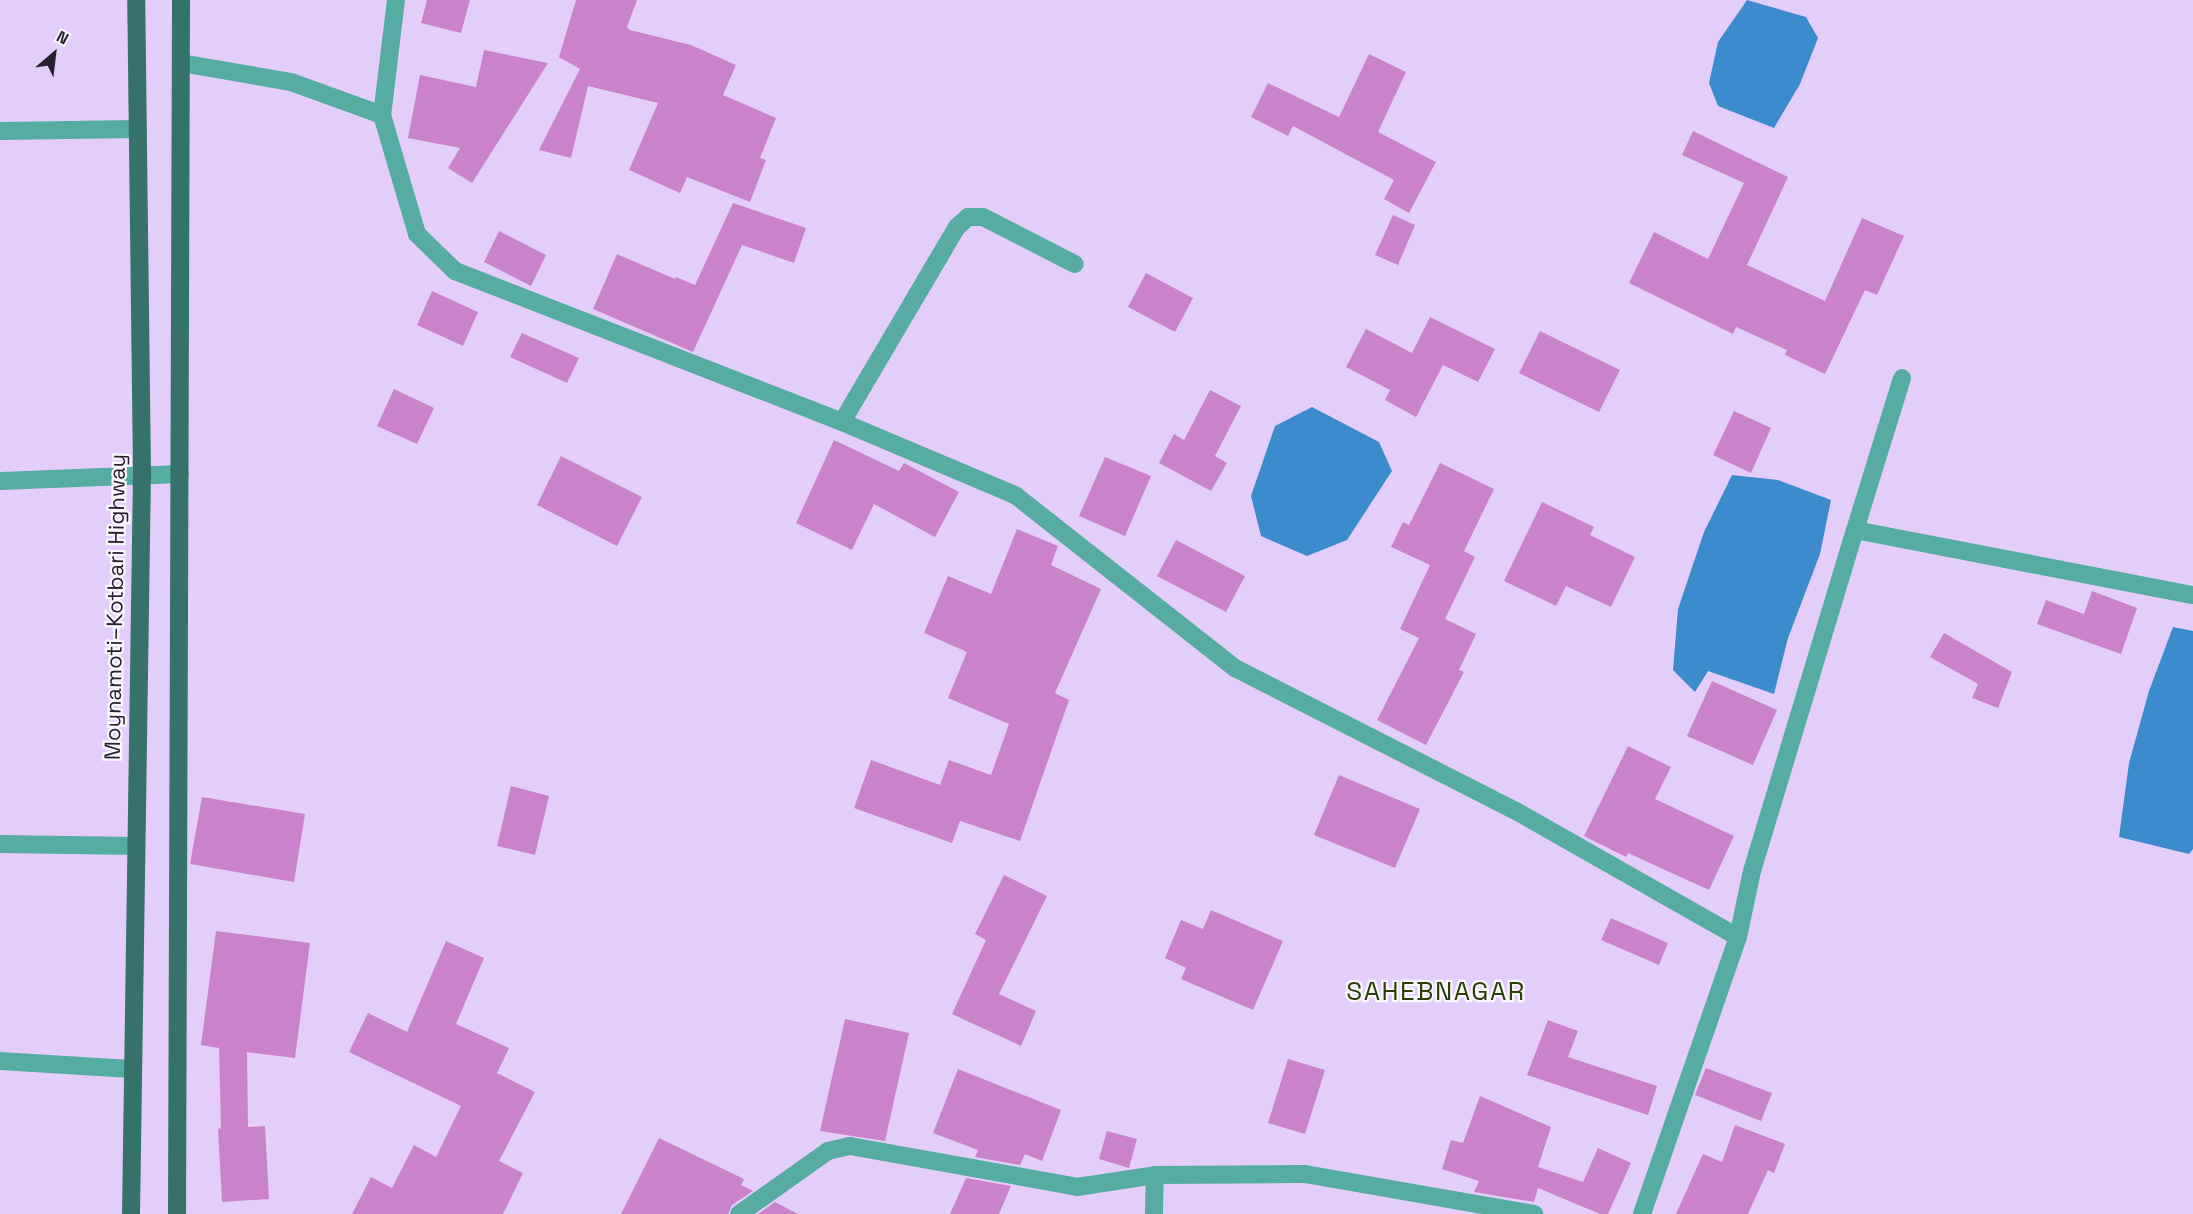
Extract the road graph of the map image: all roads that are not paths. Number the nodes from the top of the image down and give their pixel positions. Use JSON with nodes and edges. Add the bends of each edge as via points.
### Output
{"nodes":[{"id":1,"x":136,"y":0,"type":"edge"},
{"id":2,"x":181,"y":0,"type":"edge"},
{"id":3,"x":396,"y":0,"type":"edge"},
{"id":4,"x":181,"y":63,"type":"junction"},
{"id":5,"x":382,"y":115,"type":"junction"},
{"id":6,"x":138,"y":129,"type":"junction"},
{"id":7,"x":0,"y":131,"type":"edge"},
{"id":8,"x":1075,"y":264,"type":"dead end"},
{"id":9,"x":1902,"y":378,"type":"dead end"},
{"id":10,"x":842,"y":422,"type":"junction"},
{"id":11,"x":142,"y":473,"type":"junction"},
{"id":12,"x":180,"y":474,"type":"junction"},
{"id":13,"x":0,"y":481,"type":"edge"},
{"id":14,"x":1855,"y":530,"type":"junction"},
{"id":15,"x":2193,"y":595,"type":"edge"},
{"id":16,"x":0,"y":844,"type":"edge"},
{"id":17,"x":135,"y":846,"type":"junction"},
{"id":18,"x":1738,"y":937,"type":"junction"},
{"id":19,"x":0,"y":1062,"type":"edge"},
{"id":20,"x":131,"y":1069,"type":"junction"},
{"id":21,"x":1155,"y":1175,"type":"junction"},
{"id":22,"x":131,"y":1214,"type":"edge"},
{"id":23,"x":177,"y":1214,"type":"edge"},
{"id":24,"x":739,"y":1214,"type":"edge"},
{"id":25,"x":1154,"y":1214,"type":"edge"},
{"id":26,"x":1534,"y":1214,"type":"edge"},
{"id":27,"x":1642,"y":1214,"type":"edge"}],
"edges":[{"from":1,"to":6,"type":"main road","name":"Moynamoti–Kotbari Highway"},
{"from":2,"to":4,"type":"main road"},
{"from":3,"to":5,"type":"street"},
{"from":4,"to":5,"type":"street","via":[[291,82]]},
{"from":4,"to":12,"type":"main road"},
{"from":5,"to":10,"type":"street","via":[[417,234],[455,271]]},
{"from":6,"to":7,"type":"street"},
{"from":6,"to":11,"type":"main road","name":"Moynamoti–Kotbari Highway"},
{"from":8,"to":10,"type":"street","via":[[983,218],[968,217],[957,227]]},
{"from":9,"to":14,"type":"street"},
{"from":10,"to":18,"type":"street","via":[[1015,495],[1235,668],[1515,811]]},
{"from":11,"to":12,"type":"street"},
{"from":11,"to":13,"type":"street"},
{"from":11,"to":17,"type":"main road","name":"Moynamoti–Kotbari Highway"},
{"from":12,"to":23,"type":"main road"},
{"from":14,"to":15,"type":"street"},
{"from":14,"to":18,"type":"street","via":[[1752,871]]},
{"from":16,"to":17,"type":"street"},
{"from":17,"to":20,"type":"main road","name":"Moynamoti–Kotbari Highway"},
{"from":18,"to":27,"type":"street"},
{"from":19,"to":20,"type":"street"},
{"from":20,"to":22,"type":"main road","name":"Moynamoti–Kotbari Highway"},
{"from":21,"to":24,"type":"street","via":[[1077,1187],[850,1146],[828,1150]]},
{"from":21,"to":25,"type":"street"},
{"from":21,"to":26,"type":"street","via":[[1305,1174]]}]}
